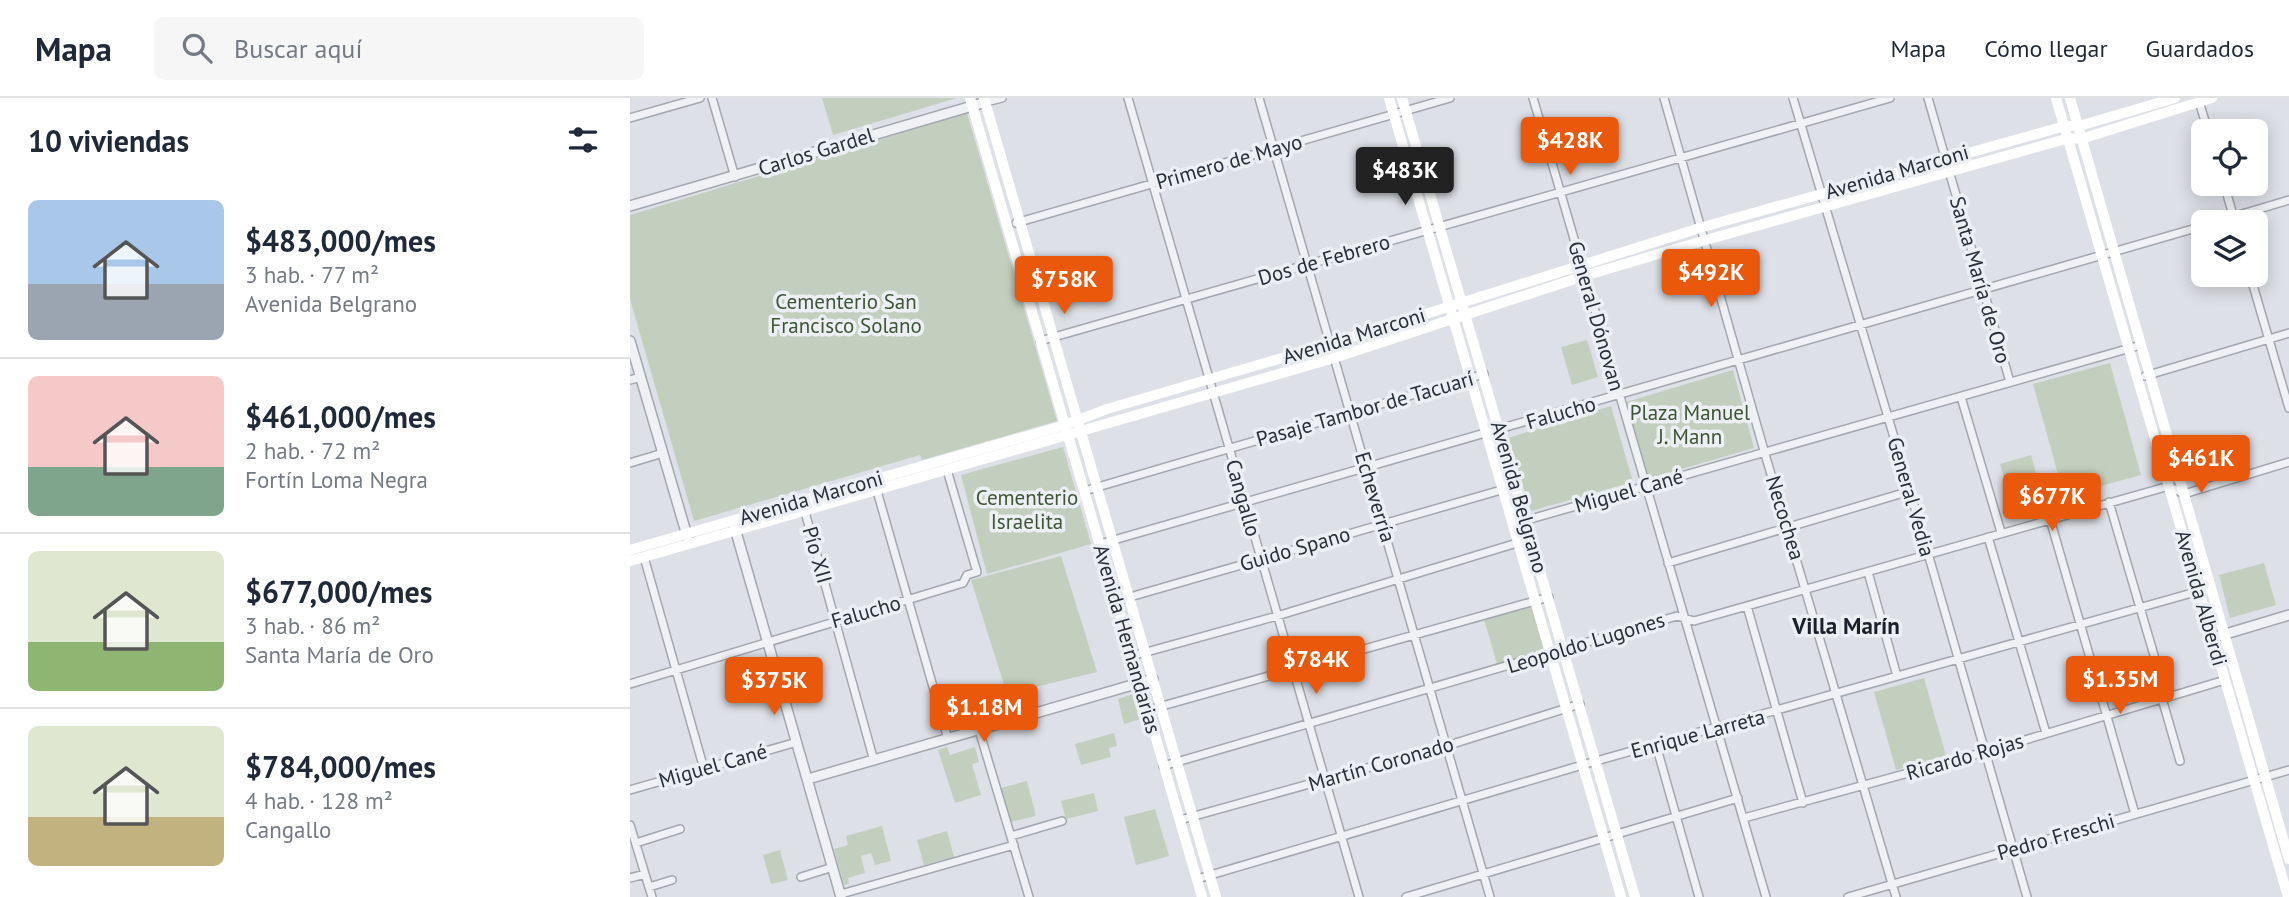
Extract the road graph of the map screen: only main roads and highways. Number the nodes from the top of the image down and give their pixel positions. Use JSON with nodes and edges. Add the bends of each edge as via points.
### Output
{"nodes":[{"id":1,"x":1389,"y":98,"type":"edge"},
{"id":2,"x":1402,"y":98,"type":"edge"},
{"id":3,"x":2056,"y":98,"type":"edge"},
{"id":4,"x":2070,"y":98,"type":"edge"},
{"id":5,"x":2175,"y":98,"type":"edge"},
{"id":6,"x":2212,"y":98,"type":"edge"},
{"id":7,"x":985,"y":100,"type":"edge"},
{"id":8,"x":2199,"y":100,"type":"edge"},
{"id":9,"x":971,"y":102,"type":"edge"},
{"id":10,"x":2065,"y":126,"type":"junction"},
{"id":11,"x":2079,"y":126,"type":"junction"},
{"id":12,"x":2068,"y":138,"type":"junction"},
{"id":13,"x":2081,"y":139,"type":"junction"},
{"id":14,"x":1014,"y":224,"type":"junction"},
{"id":15,"x":1463,"y":303,"type":"junction"},
{"id":16,"x":1450,"y":307,"type":"junction"},
{"id":17,"x":1466,"y":315,"type":"junction"},
{"id":18,"x":1454,"y":320,"type":"junction"},
{"id":19,"x":1078,"y":419,"type":"junction"},
{"id":20,"x":1068,"y":431,"type":"junction"},
{"id":21,"x":1081,"y":432,"type":"junction"},
{"id":22,"x":688,"y":539,"type":"junction"},
{"id":23,"x":630,"y":550,"type":"edge"},
{"id":24,"x":630,"y":561,"type":"edge"},
{"id":25,"x":2219,"y":636,"type":"junction"},
{"id":26,"x":2289,"y":859,"type":"edge"},
{"id":27,"x":1635,"y":895,"type":"edge"},
{"id":28,"x":1202,"y":897,"type":"edge"},
{"id":29,"x":1216,"y":897,"type":"edge"},
{"id":30,"x":1622,"y":897,"type":"edge"},
{"id":31,"x":2288,"y":897,"type":"edge"}],
"edges":[{"from":1,"to":16,"type":"main road","name":"Avenida Belgrano"},
{"from":2,"to":15,"type":"main road","name":"Avenida Belgrano"},
{"from":3,"to":10,"type":"main road","name":"Avenida Alberdi"},
{"from":4,"to":11,"type":"main road","name":"Avenida Alberdi"},
{"from":5,"to":11,"type":"main road","name":"Avenida Marconi"},
{"from":6,"to":8,"type":"main road"},
{"from":7,"to":14,"type":"main road","name":"Avenida Hernandarias"},
{"from":8,"to":13,"type":"main road"},
{"from":9,"to":14,"type":"main road","name":"Avenida Hernandarias"},
{"from":10,"to":11,"type":"main road","name":"Avenida Marconi"},
{"from":10,"to":12,"type":"main road","name":"Avenida Alberdi"},
{"from":10,"to":15,"type":"main road","name":"Avenida Marconi","via":[[1703,226]]},
{"from":11,"to":13,"type":"main road","name":"Avenida Alberdi"},
{"from":12,"to":13,"type":"main road"},
{"from":12,"to":17,"type":"main road","name":"Avenida Marconi","via":[[1706,240]]},
{"from":12,"to":25,"type":"main road","name":"Avenida Alberdi","via":[[2199,591]]},
{"from":13,"to":25,"type":"main road","name":"Avenida Alberdi","via":[[2184,494]]},
{"from":14,"to":19,"type":"main road","name":"Avenida Hernandarias"},
{"from":14,"to":20,"type":"main road","name":"Avenida Hernandarias"},
{"from":15,"to":16,"type":"main road","name":"Avenida Marconi"},
{"from":15,"to":17,"type":"main road","name":"Avenida Belgrano"},
{"from":16,"to":18,"type":"main road","name":"Avenida Belgrano"},
{"from":16,"to":19,"type":"main road","name":"Avenida Marconi"},
{"from":17,"to":18,"type":"main road","name":"Avenida Marconi"},
{"from":17,"to":27,"type":"main road","name":"Avenida Belgrano"},
{"from":18,"to":21,"type":"main road","name":"Avenida Marconi"},
{"from":18,"to":30,"type":"main road","name":"Avenida Belgrano"},
{"from":19,"to":20,"type":"main road","name":"Avenida Marconi"},
{"from":19,"to":21,"type":"main road","name":"Avenida Hernandarias"},
{"from":20,"to":21,"type":"main road","name":"Avenida Marconi"},
{"from":20,"to":22,"type":"main road","name":"Avenida Marconi","via":[[732,520]]},
{"from":20,"to":22,"type":"main road","name":"Avenida Marconi","via":[[736,532]]},
{"from":20,"to":28,"type":"main road","name":"Avenida Hernandarias"},
{"from":21,"to":29,"type":"main road","name":"Avenida Hernandarias"},
{"from":22,"to":23,"type":"main road","name":"Avenida Marconi"},
{"from":22,"to":24,"type":"main road","name":"Avenida Marconi"},
{"from":25,"to":26,"type":"main road","name":"Avenida Alberdi"},
{"from":25,"to":31,"type":"main road","name":"Avenida Alberdi","via":[[2225,680]]}]}
